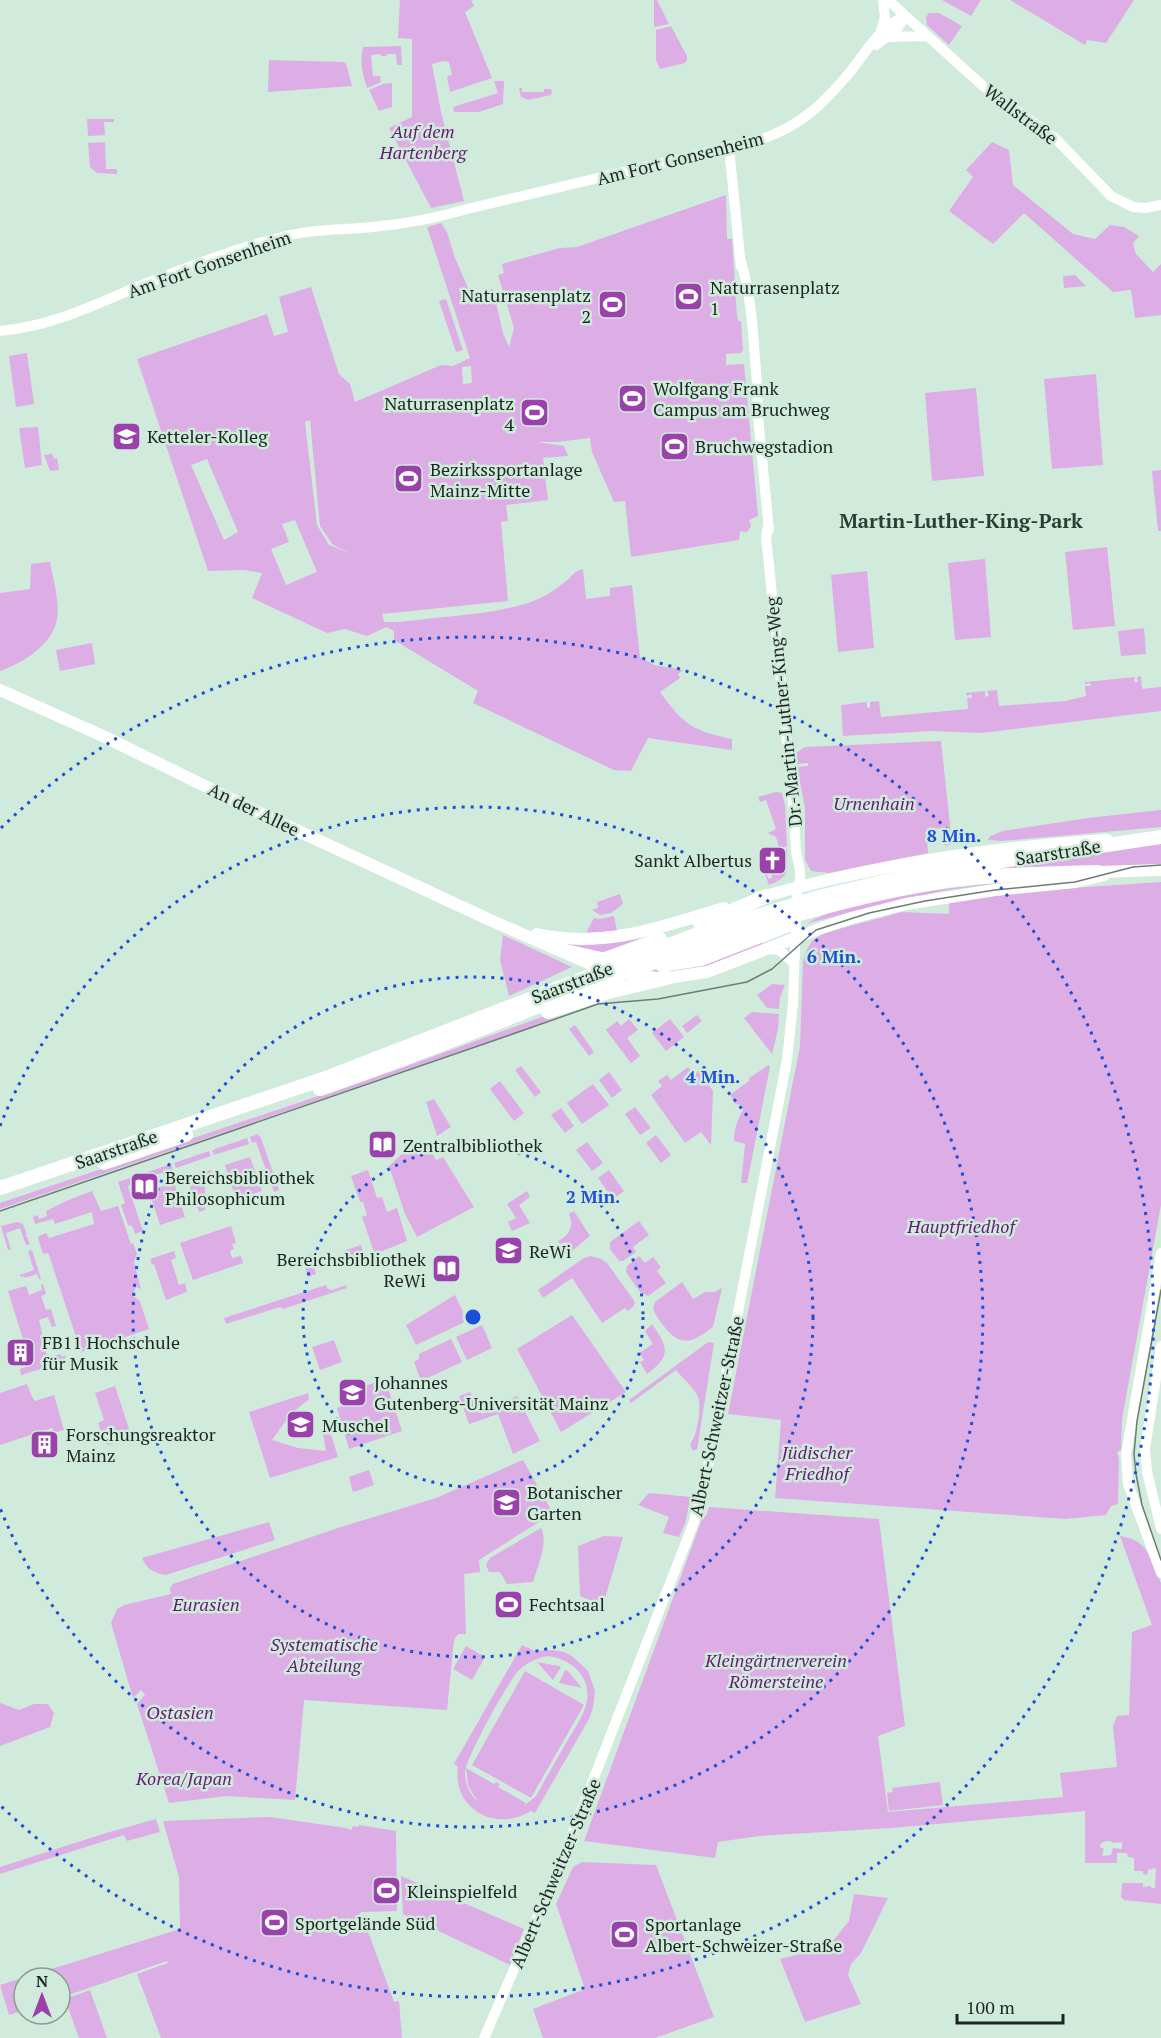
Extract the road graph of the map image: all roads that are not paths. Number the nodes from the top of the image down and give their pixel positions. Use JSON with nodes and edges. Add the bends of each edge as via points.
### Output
{"nodes":[{"id":1,"x":883,"y":0,"type":"edge"},
{"id":2,"x":888,"y":0,"type":"edge"},
{"id":3,"x":905,"y":16,"type":"junction"},
{"id":4,"x":884,"y":34,"type":"junction"},
{"id":5,"x":926,"y":36,"type":"junction"},
{"id":6,"x":729,"y":148,"type":"junction"},
{"id":7,"x":1161,"y":205,"type":"edge"},
{"id":8,"x":0,"y":331,"type":"edge"},
{"id":9,"x":0,"y":690,"type":"edge"},
{"id":10,"x":1161,"y":837,"type":"edge"},
{"id":11,"x":796,"y":852,"type":"junction"},
{"id":12,"x":800,"y":870,"type":"junction"},
{"id":13,"x":1161,"y":870,"type":"edge"},
{"id":14,"x":1116,"y":871,"type":"junction"},
{"id":15,"x":1098,"y":872,"type":"joint"},
{"id":16,"x":822,"y":882,"type":"junction"},
{"id":17,"x":797,"y":890,"type":"junction"},
{"id":18,"x":767,"y":896,"type":"junction"},
{"id":19,"x":817,"y":910,"type":"junction"},
{"id":20,"x":509,"y":927,"type":"junction"},
{"id":21,"x":816,"y":930,"type":"junction"},
{"id":22,"x":796,"y":934,"type":"junction"},
{"id":23,"x":768,"y":949,"type":"junction"},
{"id":24,"x":566,"y":952,"type":"junction"},
{"id":25,"x":795,"y":959,"type":"junction"},
{"id":26,"x":667,"y":978,"type":"junction"},
{"id":27,"x":530,"y":998,"type":"junction"},
{"id":28,"x":428,"y":1050,"type":"junction"},
{"id":29,"x":0,"y":1188,"type":"edge"},
{"id":30,"x":0,"y":1197,"type":"edge"},
{"id":31,"x":1161,"y":1252,"type":"edge"},
{"id":32,"x":1161,"y":1346,"type":"edge"},
{"id":33,"x":1161,"y":1529,"type":"edge"},
{"id":34,"x":1161,"y":1573,"type":"edge"},
{"id":35,"x":484,"y":2038,"type":"edge"}],
"edges":[{"from":1,"to":4,"type":"street"},
{"from":2,"to":3,"type":"street","name":"Wallstraße"},
{"from":3,"to":4,"type":"street","name":"Am Fort Gonsenheim","via":[[894,21]]},
{"from":3,"to":5,"type":"street","name":"Wallstraße"},
{"from":4,"to":5,"type":"street"},
{"from":4,"to":6,"type":"street","name":"Am Fort Gonsenheim","via":[[810,114],[774,135]]},
{"from":5,"to":7,"type":"street","name":"Wallstraße","via":[[984,86],[1055,138],[1111,196],[1133,207]]},
{"from":6,"to":8,"type":"street","name":"Am Fort Gonsenheim","via":[[443,216],[280,237],[192,266],[52,322]]},
{"from":6,"to":11,"type":"street","name":"Dr.-Martin-Luther-King-Weg","via":[[751,393],[757,406],[772,558],[770,571]]},
{"from":9,"to":20,"type":"main road","name":"An der Allee"},
{"from":10,"to":16,"type":"main road","name":"Saarstraße","via":[[979,852]]},
{"from":10,"to":27,"type":"highway","name":"Saarstraße","via":[[864,885],[695,935]]},
{"from":11,"to":12,"type":"street","name":"Dr.-Martin-Luther-King-Weg"},
{"from":11,"to":17,"type":"street","name":"Dr.-Martin-Luther-King-Weg"},
{"from":12,"to":16,"type":"street"},
{"from":12,"to":17,"type":"street","name":"Dr.-Martin-Luther-King-Weg"},
{"from":13,"to":14,"type":"main road","name":"Saarstraße"},
{"from":14,"to":15,"type":"main road","name":"Saarstraße"},
{"from":14,"to":21,"type":"main road","name":"Saarstraße","via":[[1075,882],[925,901]]},
{"from":15,"to":19,"type":"highway","name":"Saarstraße","via":[[951,880]]},
{"from":16,"to":17,"type":"main road","name":"Saarstraße"},
{"from":17,"to":18,"type":"main road","name":"Saarstraße"},
{"from":17,"to":22,"type":"street","name":"Albert-Schweitzer-Straße"},
{"from":18,"to":20,"type":"main road","name":"Saarstraße","via":[[608,939],[564,939]]},
{"from":18,"to":27,"type":"highway","via":[[582,969],[539,989]]},
{"from":19,"to":24,"type":"highway","via":[[746,943],[675,964],[605,961]]},
{"from":19,"to":28,"type":"highway","name":"Saarstraße","via":[[632,969]]},
{"from":20,"to":24,"type":"main road"},
{"from":21,"to":22,"type":"main road","name":"Saarstraße"},
{"from":21,"to":25,"type":"street","via":[[804,941]]},
{"from":22,"to":23,"type":"main road","name":"Saarstraße"},
{"from":22,"to":25,"type":"street","name":"Albert-Schweitzer-Straße"},
{"from":23,"to":25,"type":"street"},
{"from":23,"to":26,"type":"main road","name":"Saarstraße","via":[[707,972]]},
{"from":24,"to":26,"type":"main road","via":[[607,970]]},
{"from":25,"to":35,"type":"street","name":"Albert-Schweitzer-Straße","via":[[787,1060],[701,1498],[561,1862]]},
{"from":26,"to":28,"type":"highway","via":[[572,1003],[450,1047]]},
{"from":27,"to":29,"type":"highway","name":"Saarstraße","via":[[323,1079]]},
{"from":28,"to":30,"type":"highway","name":"Saarstraße"},
{"from":31,"to":34,"type":"street","via":[[1126,1454],[1128,1484]]},
{"from":32,"to":33,"type":"street","via":[[1145,1449]]}]}
